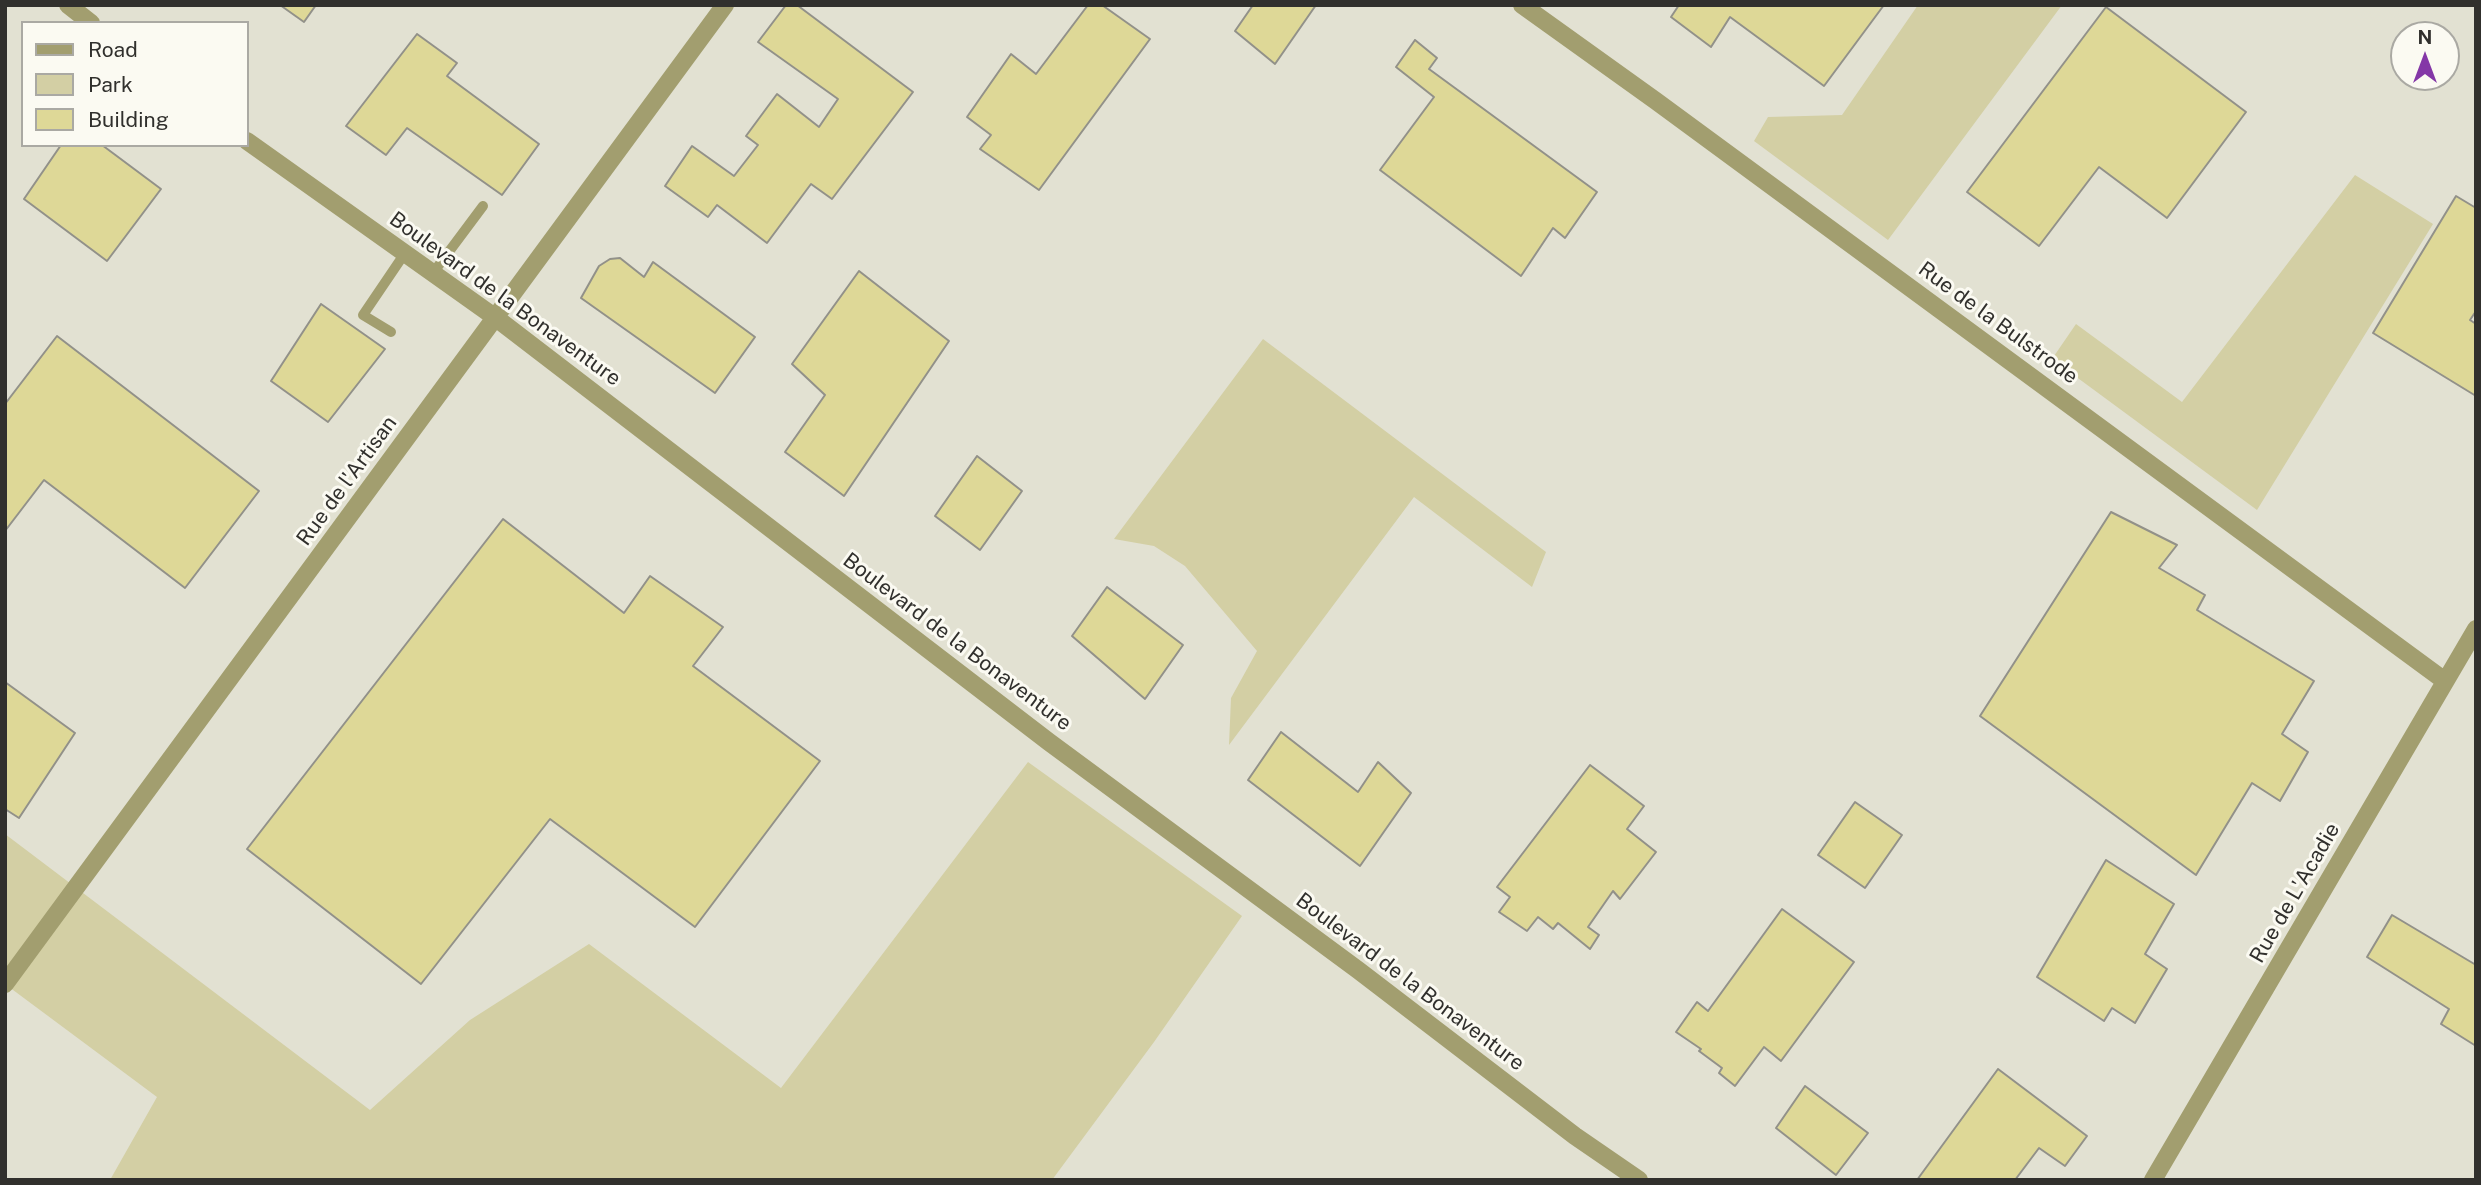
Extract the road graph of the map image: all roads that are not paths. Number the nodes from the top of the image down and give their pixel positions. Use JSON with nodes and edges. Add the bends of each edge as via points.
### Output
{"nodes":[{"id":1,"x":68,"y":5,"type":"edge"},
{"id":2,"x":725,"y":5,"type":"edge"},
{"id":3,"x":1522,"y":5,"type":"edge"},
{"id":4,"x":88,"y":21,"type":"edge"},
{"id":5,"x":248,"y":142,"type":"edge"},
{"id":6,"x":483,"y":206,"type":"dead end"},
{"id":7,"x":405,"y":253,"type":"junction"},
{"id":8,"x":433,"y":273,"type":"junction"},
{"id":9,"x":496,"y":318,"type":"junction"},
{"id":10,"x":391,"y":332,"type":"dead end"},
{"id":11,"x":2476,"y":629,"type":"edge"},
{"id":12,"x":2445,"y":681,"type":"junction"},
{"id":13,"x":5,"y":984,"type":"edge"},
{"id":14,"x":1639,"y":1180,"type":"edge"},
{"id":15,"x":2153,"y":1180,"type":"edge"}],
"edges":[{"from":1,"to":4,"type":"street"},
{"from":2,"to":9,"type":"street","name":"Rue de l'Artisan"},
{"from":3,"to":12,"type":"street","name":"Rue de la Bulstrode"},
{"from":5,"to":7,"type":"street","name":"Boulevard de la Bonaventure"},
{"from":6,"to":8,"type":"lane"},
{"from":7,"to":8,"type":"street","name":"Boulevard de la Bonaventure"},
{"from":7,"to":10,"type":"lane","via":[[363,315]]},
{"from":8,"to":9,"type":"street","name":"Boulevard de la Bonaventure"},
{"from":9,"to":13,"type":"street","name":"Rue de l'Artisan"},
{"from":9,"to":14,"type":"street","name":"Boulevard de la Bonaventure","via":[[1049,742]]},
{"from":11,"to":12,"type":"street","name":"Rue de L'Acadie"},
{"from":12,"to":15,"type":"street","name":"Rue de L'Acadie"}]}
